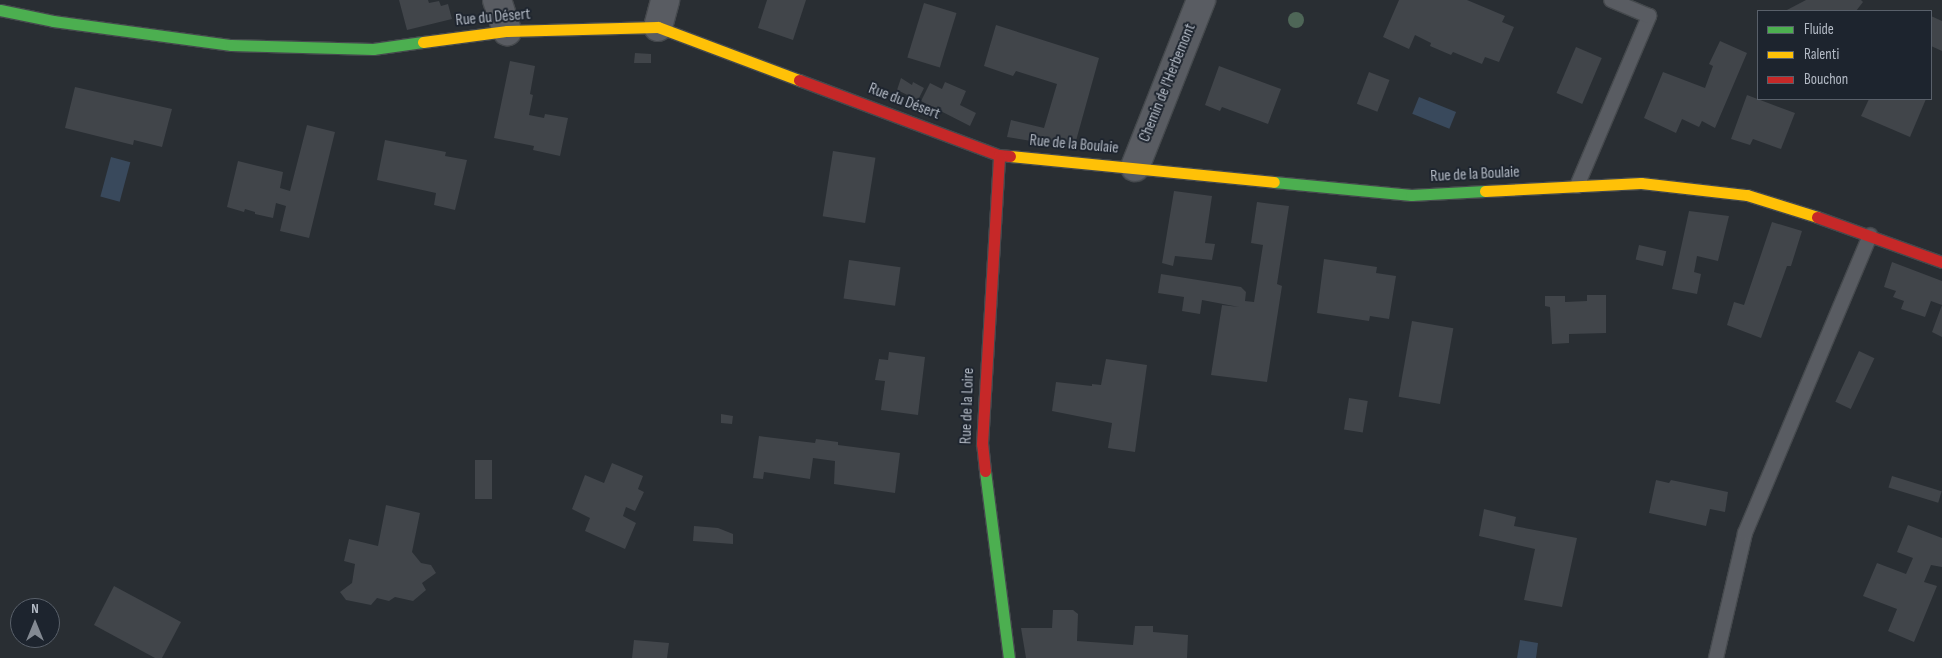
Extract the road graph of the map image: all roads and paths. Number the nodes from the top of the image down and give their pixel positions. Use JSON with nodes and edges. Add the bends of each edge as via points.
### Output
{"nodes":[{"id":1,"x":498,"y":0,"type":"edge"},
{"id":2,"x":665,"y":0,"type":"edge"},
{"id":3,"x":1201,"y":0,"type":"edge"},
{"id":4,"x":1611,"y":0,"type":"edge"},
{"id":5,"x":0,"y":10,"type":"edge"},
{"id":6,"x":658,"y":27,"type":"junction"},
{"id":7,"x":507,"y":31,"type":"junction"},
{"id":8,"x":999,"y":154,"type":"junction"},
{"id":9,"x":1135,"y":167,"type":"junction"},
{"id":10,"x":1577,"y":186,"type":"junction"},
{"id":11,"x":1870,"y":236,"type":"junction"},
{"id":12,"x":1942,"y":262,"type":"edge"},
{"id":13,"x":1009,"y":658,"type":"edge"},
{"id":14,"x":1716,"y":658,"type":"edge"}],
"edges":[{"from":1,"to":7,"type":"street"},
{"from":2,"to":6,"type":"street"},
{"from":3,"to":9,"type":"street","name":"Chemin de l'Herbemont"},
{"from":4,"to":10,"type":"lane","via":[[1650,16]]},
{"from":5,"to":7,"type":"street","name":"Rue du Désert","via":[[53,21],[231,44],[373,49]]},
{"from":6,"to":7,"type":"street","name":"Rue du Désert"},
{"from":6,"to":8,"type":"street","name":"Rue du Désert"},
{"from":8,"to":9,"type":"street","name":"Rue de la Boulaie"},
{"from":8,"to":13,"type":"street","name":"Rue de la Loire","via":[[982,444]]},
{"from":9,"to":10,"type":"street","name":"Rue de la Boulaie","via":[[1411,195]]},
{"from":10,"to":11,"type":"street","name":"Rue de la Boulaie","via":[[1641,182],[1747,195]]},
{"from":11,"to":12,"type":"street","name":"Rue de la Boulaie"},
{"from":11,"to":14,"type":"lane","via":[[1745,533]]}]}
